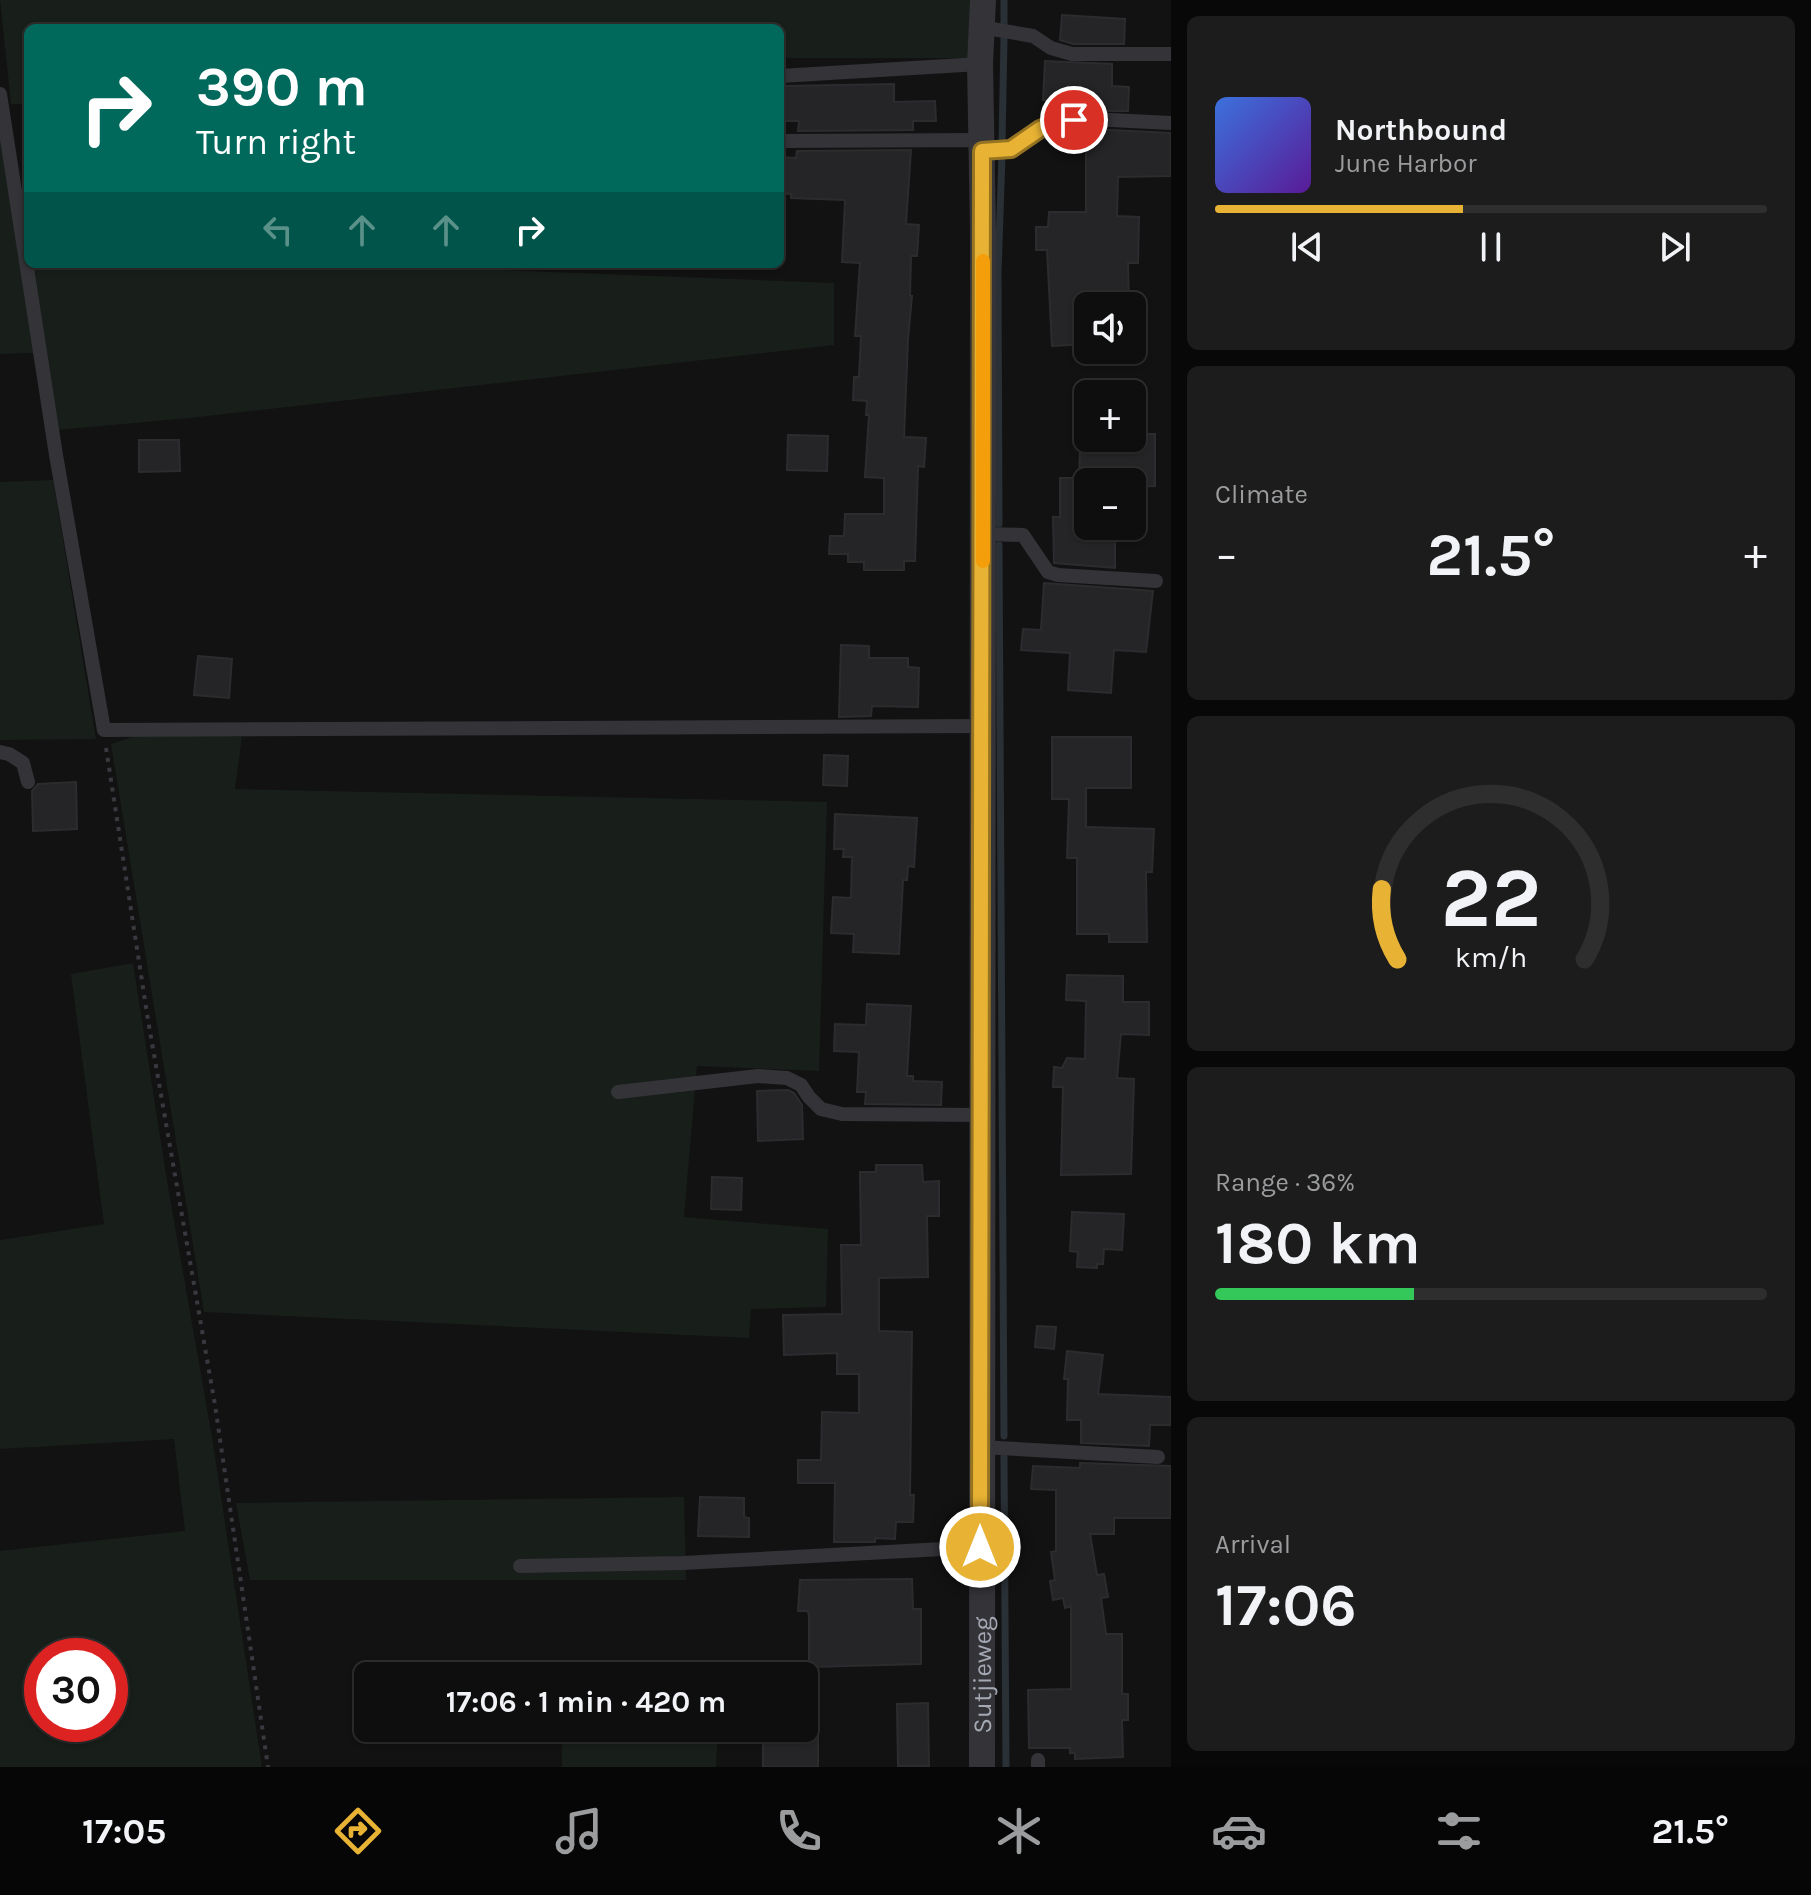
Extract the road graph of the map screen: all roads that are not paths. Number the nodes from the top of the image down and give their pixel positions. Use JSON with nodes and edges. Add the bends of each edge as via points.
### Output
{"nodes":[{"id":1,"x":983,"y":0,"type":"edge"},
{"id":2,"x":981,"y":27,"type":"junction"},
{"id":3,"x":1171,"y":54,"type":"edge"},
{"id":4,"x":980,"y":64,"type":"junction"},
{"id":5,"x":784,"y":76,"type":"edge"},
{"id":6,"x":0,"y":94,"type":"edge"},
{"id":7,"x":1171,"y":123,"type":"edge"},
{"id":8,"x":784,"y":141,"type":"edge"},
{"id":9,"x":982,"y":146,"type":"junction"},
{"id":10,"x":24,"y":249,"type":"edge"},
{"id":11,"x":27,"y":268,"type":"edge"},
{"id":12,"x":983,"y":534,"type":"junction"},
{"id":13,"x":1156,"y":581,"type":"dead end"},
{"id":14,"x":983,"y":726,"type":"junction"},
{"id":15,"x":0,"y":752,"type":"edge"},
{"id":16,"x":28,"y":782,"type":"dead end"},
{"id":17,"x":618,"y":1092,"type":"dead end"},
{"id":18,"x":981,"y":1115,"type":"junction"},
{"id":19,"x":981,"y":1447,"type":"junction"},
{"id":20,"x":1158,"y":1457,"type":"dead end"},
{"id":21,"x":980,"y":1547,"type":"junction"},
{"id":22,"x":520,"y":1566,"type":"dead end"},
{"id":23,"x":982,"y":1767,"type":"edge"}],
"edges":[{"from":1,"to":2,"type":"street","name":"Sutjieweg"},
{"from":2,"to":3,"type":"lane","via":[[1033,36],[1072,54]]},
{"from":2,"to":4,"type":"street","name":"Sutjieweg"},
{"from":4,"to":5,"type":"lane"},
{"from":4,"to":9,"type":"street","name":"Sutjieweg"},
{"from":6,"to":10,"type":"lane"},
{"from":7,"to":9,"type":"lane","via":[[1057,122],[1011,149]]},
{"from":8,"to":9,"type":"lane"},
{"from":9,"to":12,"type":"street","name":"Sutjieweg"},
{"from":11,"to":14,"type":"lane","via":[[104,730]]},
{"from":12,"to":13,"type":"lane","via":[[1023,535],[1048,572],[1058,575]]},
{"from":12,"to":14,"type":"street","name":"Sutjieweg"},
{"from":14,"to":18,"type":"street","name":"Sutjieweg"},
{"from":15,"to":16,"type":"lane","via":[[23,763]]},
{"from":17,"to":18,"type":"lane","via":[[758,1076],[787,1078],[801,1085],[821,1109],[842,1114]]},
{"from":18,"to":19,"type":"street","name":"Sutjieweg"},
{"from":19,"to":20,"type":"lane"},
{"from":19,"to":21,"type":"street","name":"Sutjieweg"},
{"from":21,"to":22,"type":"lane"},
{"from":21,"to":23,"type":"street","name":"Sutjieweg"}]}
